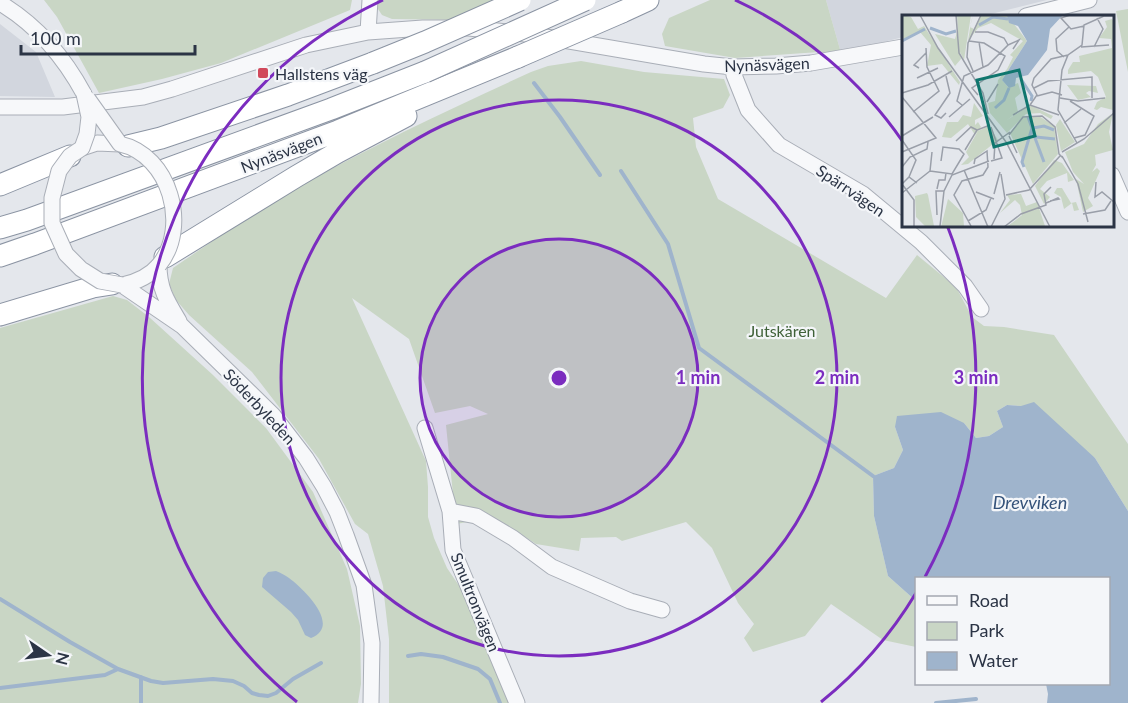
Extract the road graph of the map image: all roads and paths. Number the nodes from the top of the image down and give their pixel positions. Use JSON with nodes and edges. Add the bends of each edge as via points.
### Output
{"nodes":[{"id":1,"x":370,"y":0,"type":"edge"},
{"id":2,"x":520,"y":0,"type":"edge"},
{"id":3,"x":585,"y":0,"type":"edge"},
{"id":4,"x":648,"y":0,"type":"edge"},
{"id":5,"x":1089,"y":0,"type":"edge"},
{"id":6,"x":0,"y":3,"type":"edge"},
{"id":7,"x":1058,"y":8,"type":"edge"},
{"id":8,"x":1030,"y":15,"type":"edge"},
{"id":9,"x":368,"y":32,"type":"junction"},
{"id":10,"x":902,"y":47,"type":"edge"},
{"id":11,"x":733,"y":67,"type":"junction"},
{"id":12,"x":455,"y":87,"type":"junction"},
{"id":13,"x":84,"y":94,"type":"junction"},
{"id":14,"x":0,"y":107,"type":"edge"},
{"id":15,"x":124,"y":145,"type":"junction"},
{"id":16,"x":76,"y":152,"type":"junction"},
{"id":17,"x":1113,"y":177,"type":"edge"},
{"id":18,"x":0,"y":185,"type":"edge"},
{"id":19,"x":1128,"y":212,"type":"edge"},
{"id":20,"x":0,"y":228,"type":"edge"},
{"id":21,"x":0,"y":256,"type":"edge"},
{"id":22,"x":162,"y":261,"type":"junction"},
{"id":23,"x":117,"y":284,"type":"junction"},
{"id":24,"x":981,"y":309,"type":"dead end"},
{"id":25,"x":0,"y":315,"type":"edge"},
{"id":26,"x":182,"y":326,"type":"junction"},
{"id":27,"x":425,"y":428,"type":"dead end"},
{"id":28,"x":450,"y":512,"type":"junction"},
{"id":29,"x":662,"y":610,"type":"dead end"},
{"id":30,"x":371,"y":703,"type":"edge"},
{"id":31,"x":517,"y":703,"type":"edge"}],
"edges":[{"from":1,"to":9,"type":"street"},
{"from":2,"to":15,"type":"highway","bridge":true,"via":[[373,63],[161,138]]},
{"from":3,"to":20,"type":"highway","name":"Nynäsvägen","bridge":true,"via":[[425,72],[320,113]]},
{"from":4,"to":12,"type":"highway","name":"Nynäsvägen","bridge":true},
{"from":5,"to":7,"type":"street"},
{"from":6,"to":13,"type":"street","via":[[45,39]]},
{"from":7,"to":8,"type":"street"},
{"from":9,"to":11,"type":"street","name":"Nynäsvägen","via":[[469,28]]},
{"from":9,"to":14,"type":"street","name":"Nynäsvägen","via":[[306,45],[143,97],[63,107]]},
{"from":10,"to":11,"type":"street","name":"Nynäsvägen","via":[[811,63]]},
{"from":11,"to":24,"type":"street","name":"Spärrvägen","via":[[748,110],[779,145],[863,194],[958,278]]},
{"from":12,"to":21,"type":"highway","name":"Nynäsvägen"},
{"from":12,"to":22,"type":"highway","via":[[338,152]]},
{"from":13,"to":15,"type":"street","bridge":true},
{"from":13,"to":16,"type":"street","bridge":true,"via":[[89,126]]},
{"from":15,"to":16,"type":"street","via":[[97,142]]},
{"from":15,"to":22,"type":"street","bridge":true,"via":[[149,160],[168,190],[173,230]]},
{"from":16,"to":18,"type":"highway"},
{"from":16,"to":23,"type":"street","bridge":true,"via":[[58,171],[52,223],[73,262],[100,281]]},
{"from":17,"to":19,"type":"street"},
{"from":22,"to":23,"type":"street","via":[[136,282]]},
{"from":22,"to":26,"type":"street","name":"Söderbyleden","via":[[162,292]]},
{"from":23,"to":25,"type":"highway","via":[[93,287]]},
{"from":23,"to":26,"type":"street","name":"Söderbyleden"},
{"from":26,"to":30,"type":"street","name":"Söderbyleden","via":[[273,415],[324,487],[364,585],[372,643]]},
{"from":27,"to":28,"type":"street","name":"Smultronvägen"},
{"from":28,"to":29,"type":"street","via":[[476,516],[552,567],[630,601]]},
{"from":28,"to":31,"type":"street","name":"Smultronvägen","via":[[453,550]]}]}
